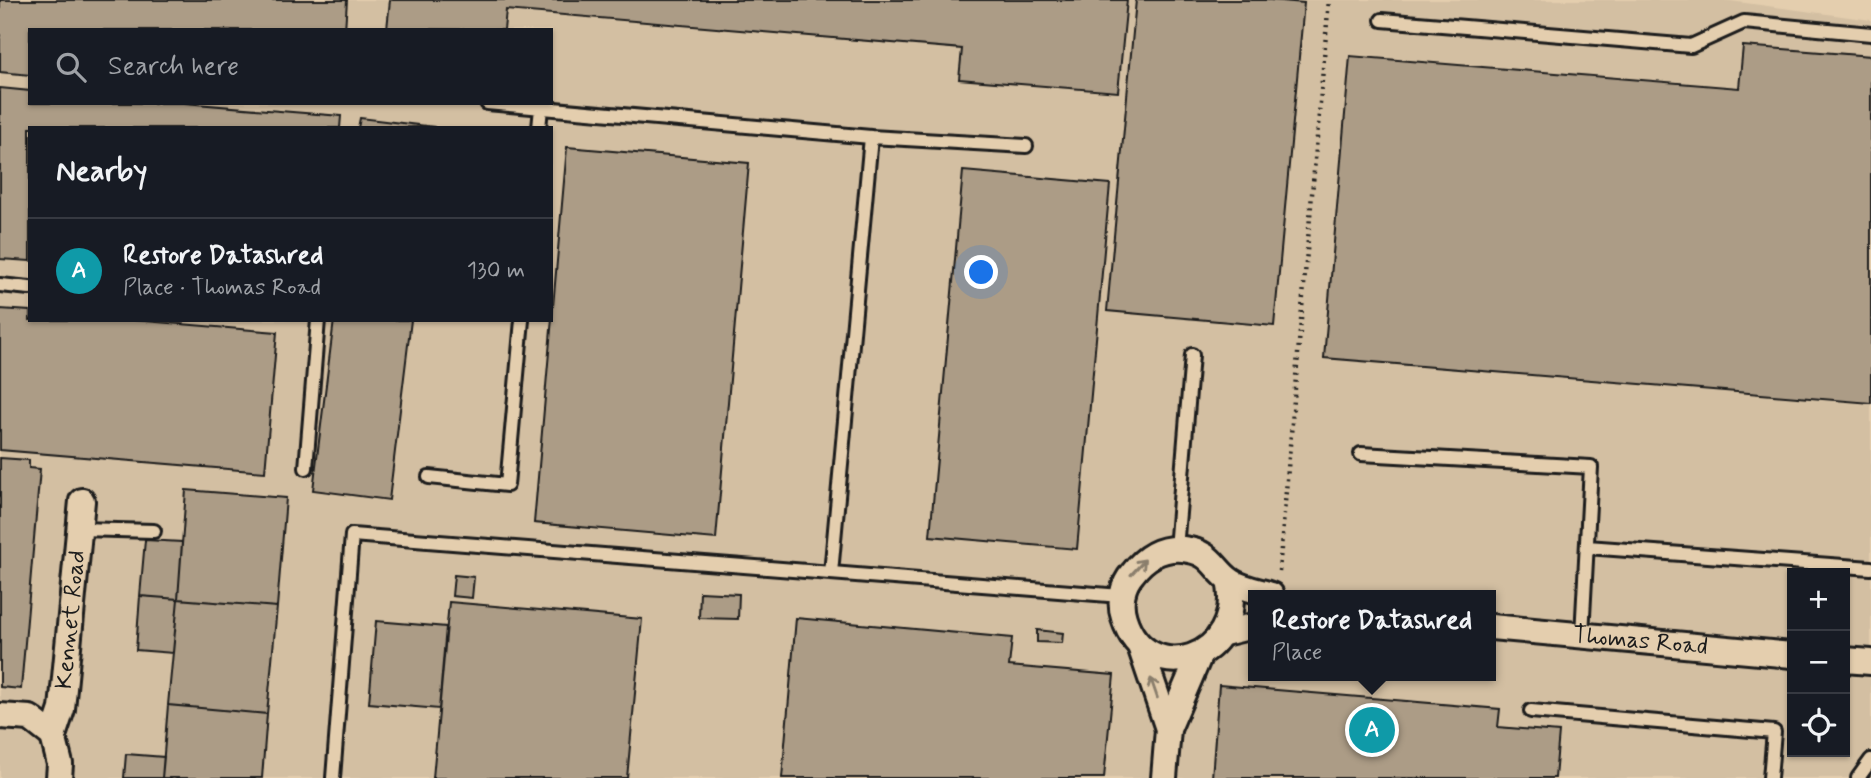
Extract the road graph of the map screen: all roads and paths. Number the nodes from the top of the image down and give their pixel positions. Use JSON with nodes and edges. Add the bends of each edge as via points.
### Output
{"nodes":[{"id":1,"x":1329,"y":0,"type":"edge"},
{"id":2,"x":1382,"y":20,"type":"dead end"},
{"id":3,"x":1871,"y":34,"type":"edge"},
{"id":4,"x":508,"y":105,"type":"edge"},
{"id":5,"x":541,"y":108,"type":"junction"},
{"id":6,"x":539,"y":126,"type":"edge"},
{"id":7,"x":870,"y":137,"type":"junction"},
{"id":8,"x":1026,"y":146,"type":"dead end"},
{"id":9,"x":0,"y":285,"type":"edge"},
{"id":10,"x":28,"y":288,"type":"edge"},
{"id":11,"x":318,"y":322,"type":"edge"},
{"id":12,"x":522,"y":322,"type":"edge"},
{"id":13,"x":1192,"y":355,"type":"dead end"},
{"id":14,"x":1361,"y":454,"type":"dead end"},
{"id":15,"x":306,"y":468,"type":"dead end"},
{"id":16,"x":429,"y":477,"type":"dead end"},
{"id":17,"x":82,"y":501,"type":"dead end"},
{"id":18,"x":80,"y":529,"type":"junction"},
{"id":19,"x":154,"y":531,"type":"dead end"},
{"id":20,"x":1587,"y":547,"type":"junction"},
{"id":21,"x":1177,"y":549,"type":"junction"},
{"id":22,"x":1871,"y":568,"type":"edge"},
{"id":23,"x":831,"y":573,"type":"junction"},
{"id":24,"x":1229,"y":580,"type":"junction"},
{"id":25,"x":1275,"y":588,"type":"edge"},
{"id":26,"x":1121,"y":596,"type":"junction"},
{"id":27,"x":1248,"y":627,"type":"edge"},
{"id":28,"x":1496,"y":627,"type":"edge"},
{"id":29,"x":1224,"y":633,"type":"junction"},
{"id":30,"x":1582,"y":635,"type":"junction"},
{"id":31,"x":1140,"y":646,"type":"junction"},
{"id":32,"x":1200,"y":654,"type":"junction"},
{"id":33,"x":1787,"y":655,"type":"edge"},
{"id":34,"x":1850,"y":660,"type":"edge"},
{"id":35,"x":1871,"y":662,"type":"edge"},
{"id":36,"x":1531,"y":711,"type":"dead end"},
{"id":37,"x":0,"y":716,"type":"edge"},
{"id":38,"x":1168,"y":730,"type":"junction"},
{"id":39,"x":53,"y":736,"type":"junction"},
{"id":40,"x":1871,"y":760,"type":"edge"},
{"id":41,"x":59,"y":778,"type":"edge"},
{"id":42,"x":333,"y":778,"type":"edge"},
{"id":43,"x":1164,"y":778,"type":"edge"},
{"id":44,"x":1770,"y":778,"type":"edge"},
{"id":45,"x":1858,"y":778,"type":"edge"}],
"edges":[{"from":1,"to":25,"type":"path"},
{"from":2,"to":3,"type":"lane","via":[[1691,46],[1744,22]]},
{"from":4,"to":5,"type":"lane"},
{"from":5,"to":6,"type":"lane"},
{"from":5,"to":7,"type":"lane"},
{"from":7,"to":8,"type":"lane"},
{"from":7,"to":23,"type":"lane"},
{"from":9,"to":10,"type":"lane"},
{"from":11,"to":15,"type":"lane"},
{"from":12,"to":16,"type":"lane","via":[[507,485]]},
{"from":13,"to":21,"type":"lane"},
{"from":14,"to":20,"type":"lane","via":[[1591,467]]},
{"from":17,"to":18,"type":"street","name":"Kennet Road"},
{"from":18,"to":19,"type":"lane"},
{"from":18,"to":39,"type":"street","name":"Kennet Road","via":[[62,709]]},
{"from":20,"to":22,"type":"lane"},
{"from":20,"to":30,"type":"lane"},
{"from":21,"to":24,"type":"street","via":[[1198,552]]},
{"from":26,"to":21,"type":"street","one_way":true,"via":[[1144,559],[1161,550]]},
{"from":23,"to":26,"type":"lane"},
{"from":23,"to":42,"type":"lane","via":[[352,535]]},
{"from":24,"to":25,"type":"street"},
{"from":24,"to":29,"type":"street","via":[[1233,600]]},
{"from":26,"to":31,"type":"street","via":[[1128,631]]},
{"from":27,"to":29,"type":"street"},
{"from":28,"to":30,"type":"street","name":"Thomas Road"},
{"from":29,"to":32,"type":"street"},
{"from":30,"to":33,"type":"street","name":"Thomas Road"},
{"from":31,"to":32,"type":"street","via":[[1166,659]]},
{"from":38,"to":31,"type":"street","one_way":true},
{"from":32,"to":38,"type":"street"},
{"from":34,"to":35,"type":"street"},
{"from":36,"to":44,"type":"lane","via":[[1774,732]]},
{"from":37,"to":39,"type":"street","name":"Kennet Road","via":[[30,718]]},
{"from":38,"to":43,"type":"street"},
{"from":39,"to":41,"type":"street","name":"Kennet Road"},
{"from":40,"to":45,"type":"lane"}]}
